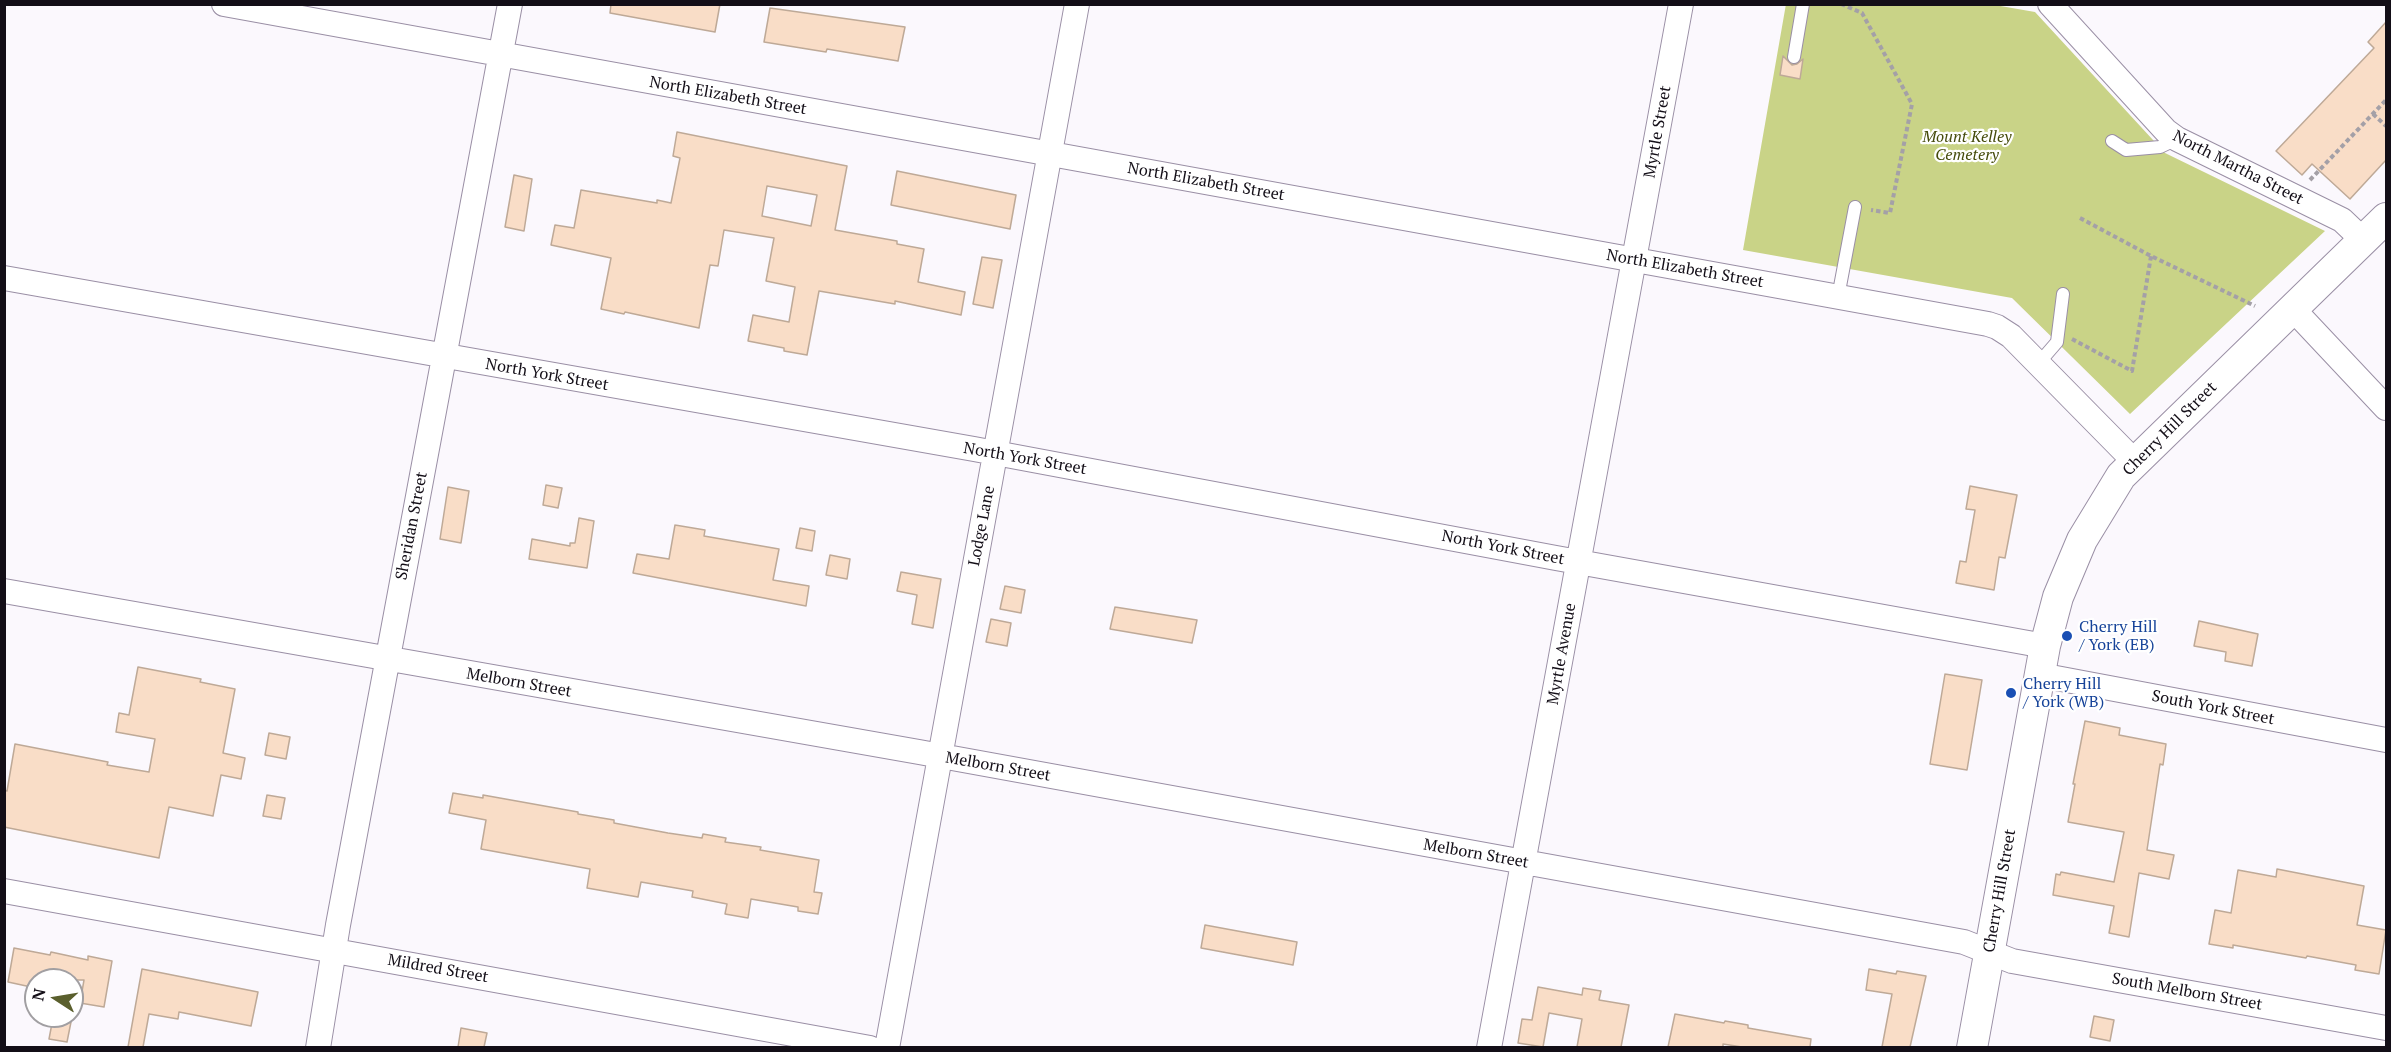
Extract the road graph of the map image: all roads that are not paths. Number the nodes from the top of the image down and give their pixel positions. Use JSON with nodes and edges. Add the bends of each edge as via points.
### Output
{"nodes":[{"id":1,"x":224,"y":4,"type":"edge"},
{"id":2,"x":510,"y":4,"type":"edge"},
{"id":3,"x":1077,"y":4,"type":"edge"},
{"id":4,"x":1681,"y":4,"type":"edge"},
{"id":5,"x":1803,"y":4,"type":"edge"},
{"id":6,"x":2050,"y":4,"type":"edge"},
{"id":7,"x":501,"y":54,"type":"junction"},
{"id":8,"x":1794,"y":57,"type":"dead end"},
{"id":9,"x":2177,"y":139,"type":"junction"},
{"id":10,"x":2112,"y":141,"type":"dead end"},
{"id":11,"x":1050,"y":154,"type":"junction"},
{"id":12,"x":1855,"y":207,"type":"road end"},
{"id":13,"x":2386,"y":218,"type":"edge"},
{"id":14,"x":2363,"y":240,"type":"junction"},
{"id":15,"x":1635,"y":260,"type":"junction"},
{"id":16,"x":4,"y":278,"type":"edge"},
{"id":17,"x":2062,"y":294,"type":"dead end"},
{"id":18,"x":1838,"y":297,"type":"junction"},
{"id":19,"x":2292,"y":308,"type":"junction"},
{"id":20,"x":444,"y":357,"type":"junction"},
{"id":21,"x":2038,"y":364,"type":"junction"},
{"id":22,"x":2386,"y":408,"type":"edge"},
{"id":23,"x":994,"y":453,"type":"junction"},
{"id":24,"x":2135,"y":462,"type":"junction"},
{"id":25,"x":1579,"y":562,"type":"junction"},
{"id":26,"x":4,"y":591,"type":"edge"},
{"id":27,"x":2045,"y":646,"type":"junction"},
{"id":28,"x":387,"y":660,"type":"junction"},
{"id":29,"x":2040,"y":675,"type":"junction"},
{"id":30,"x":2386,"y":740,"type":"edge"},
{"id":31,"x":938,"y":756,"type":"junction"},
{"id":32,"x":1523,"y":863,"type":"junction"},
{"id":33,"x":4,"y":891,"type":"edge"},
{"id":34,"x":334,"y":950,"type":"junction"},
{"id":35,"x":1989,"y":953,"type":"junction"},
{"id":36,"x":2386,"y":1028,"type":"edge"},
{"id":37,"x":318,"y":1047,"type":"edge"},
{"id":38,"x":870,"y":1047,"type":"edge"},
{"id":39,"x":886,"y":1047,"type":"edge"},
{"id":40,"x":1489,"y":1047,"type":"edge"},
{"id":41,"x":1972,"y":1047,"type":"edge"}],
"edges":[{"from":1,"to":7,"type":"street","name":"North Elizabeth Street"},
{"from":2,"to":7,"type":"street","name":"Sheridan Street"},
{"from":3,"to":11,"type":"street","name":"Lodge Lane"},
{"from":4,"to":15,"type":"street","name":"Myrtle Street"},
{"from":5,"to":8,"type":"lane"},
{"from":6,"to":9,"type":"street","name":"North Martha Street"},
{"from":7,"to":11,"type":"street","name":"North Elizabeth Street"},
{"from":7,"to":20,"type":"street","name":"Sheridan Street"},
{"from":9,"to":10,"type":"lane","via":[[2160,147],[2126,150]]},
{"from":9,"to":14,"type":"street","name":"North Martha Street","via":[[2342,220]]},
{"from":11,"to":15,"type":"street","name":"North Elizabeth Street"},
{"from":11,"to":23,"type":"street","name":"Lodge Lane"},
{"from":12,"to":18,"type":"lane"},
{"from":13,"to":14,"type":"street","name":"Cherry Hill Street"},
{"from":14,"to":19,"type":"street","name":"Cherry Hill Street"},
{"from":15,"to":18,"type":"street","name":"North Elizabeth Street"},
{"from":15,"to":25,"type":"street","name":"Myrtle Avenue"},
{"from":16,"to":20,"type":"street","name":"North York Street"},
{"from":17,"to":21,"type":"lane","via":[[2057,342]]},
{"from":18,"to":21,"type":"street","name":"North Elizabeth Street","via":[[1997,327]]},
{"from":19,"to":22,"type":"street"},
{"from":19,"to":24,"type":"street","name":"Cherry Hill Street"},
{"from":20,"to":23,"type":"street","name":"North York Street"},
{"from":20,"to":28,"type":"street","name":"Sheridan Street"},
{"from":21,"to":24,"type":"street","name":"North Elizabeth Street"},
{"from":23,"to":25,"type":"street","name":"North York Street"},
{"from":23,"to":31,"type":"street","name":"Lodge Lane"},
{"from":24,"to":27,"type":"street","name":"Cherry Hill Street","via":[[2121,476],[2082,540],[2058,597]]},
{"from":25,"to":27,"type":"street","name":"North York Street"},
{"from":25,"to":32,"type":"street","name":"Myrtle Avenue"},
{"from":26,"to":28,"type":"street","name":"Melborn Street"},
{"from":27,"to":29,"type":"street","name":"Cherry Hill Street"},
{"from":28,"to":31,"type":"street","name":"Melborn Street"},
{"from":28,"to":34,"type":"street","name":"Sheridan Street"},
{"from":29,"to":30,"type":"street","name":"South York Street"},
{"from":29,"to":35,"type":"street","name":"Cherry Hill Street"},
{"from":31,"to":32,"type":"street","name":"Melborn Street"},
{"from":31,"to":39,"type":"street","name":"Lodge Lane"},
{"from":32,"to":35,"type":"street","name":"Melborn Street","via":[[1964,942]]},
{"from":32,"to":40,"type":"street","name":"Myrtle Avenue"},
{"from":33,"to":34,"type":"street","name":"Mildred Street"},
{"from":34,"to":37,"type":"street","name":"Sheridan Street"},
{"from":34,"to":38,"type":"street","name":"Mildred Street"},
{"from":35,"to":36,"type":"street","name":"South Melborn Street"},
{"from":35,"to":41,"type":"street","name":"Cherry Hill Street"}]}
